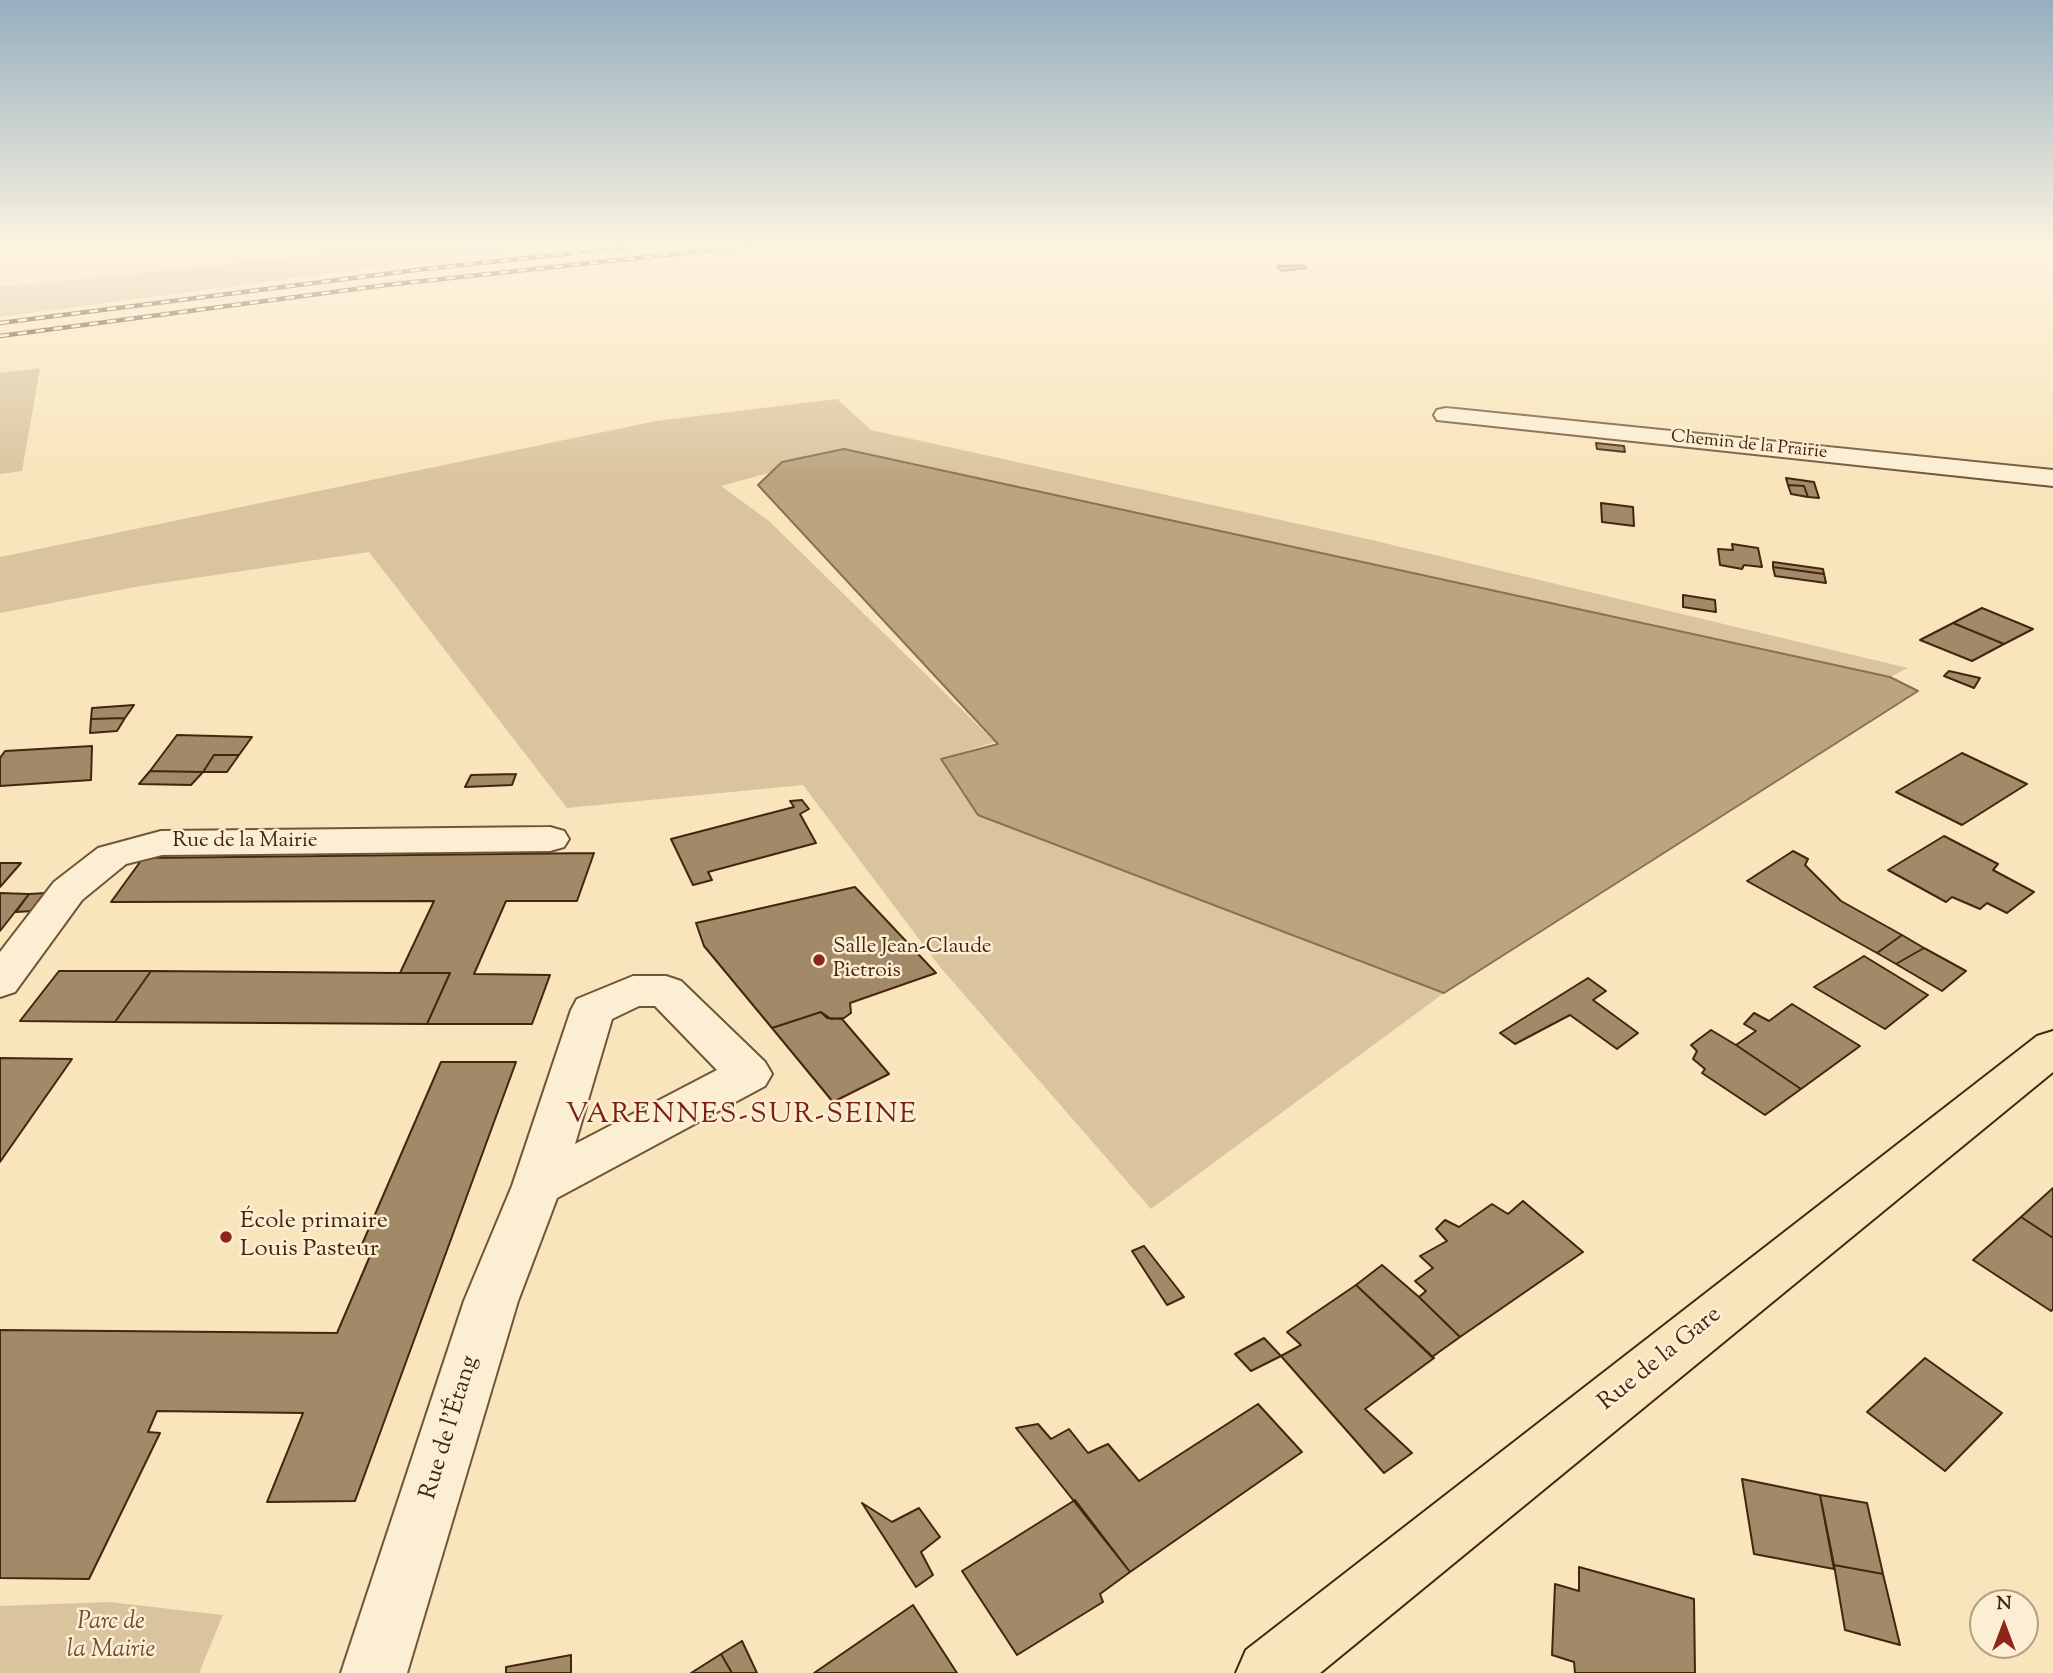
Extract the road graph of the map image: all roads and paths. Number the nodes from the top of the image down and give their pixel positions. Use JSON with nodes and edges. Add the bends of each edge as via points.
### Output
{"nodes":[{"id":1,"x":1446,"y":415,"type":"dead end"},
{"id":2,"x":2053,"y":478,"type":"edge"},
{"id":3,"x":550,"y":839,"type":"dead end"},
{"id":4,"x":0,"y":982,"type":"edge"},
{"id":5,"x":2053,"y":1047,"type":"edge"},
{"id":6,"x":537,"y":1186,"type":"junction"},
{"id":7,"x":374,"y":1673,"type":"edge"},
{"id":8,"x":1269,"y":1673,"type":"edge"}],
"edges":[{"from":1,"to":2,"type":"street","name":"Chemin de la Prairie"},
{"from":3,"to":4,"type":"street","name":"Rue de la Mairie","via":[[149,846],[111,856],[68,891]]},
{"from":5,"to":8,"type":"main road","name":"Rue de la Gare"},
{"from":6,"to":6,"type":"street","name":"Rue de l'Étang","via":[[608,1149],[750,1074],[666,991],[633,991],[593,1010]]},
{"from":6,"to":7,"type":"street","name":"Rue de l'Étang","via":[[491,1301]]}]}
